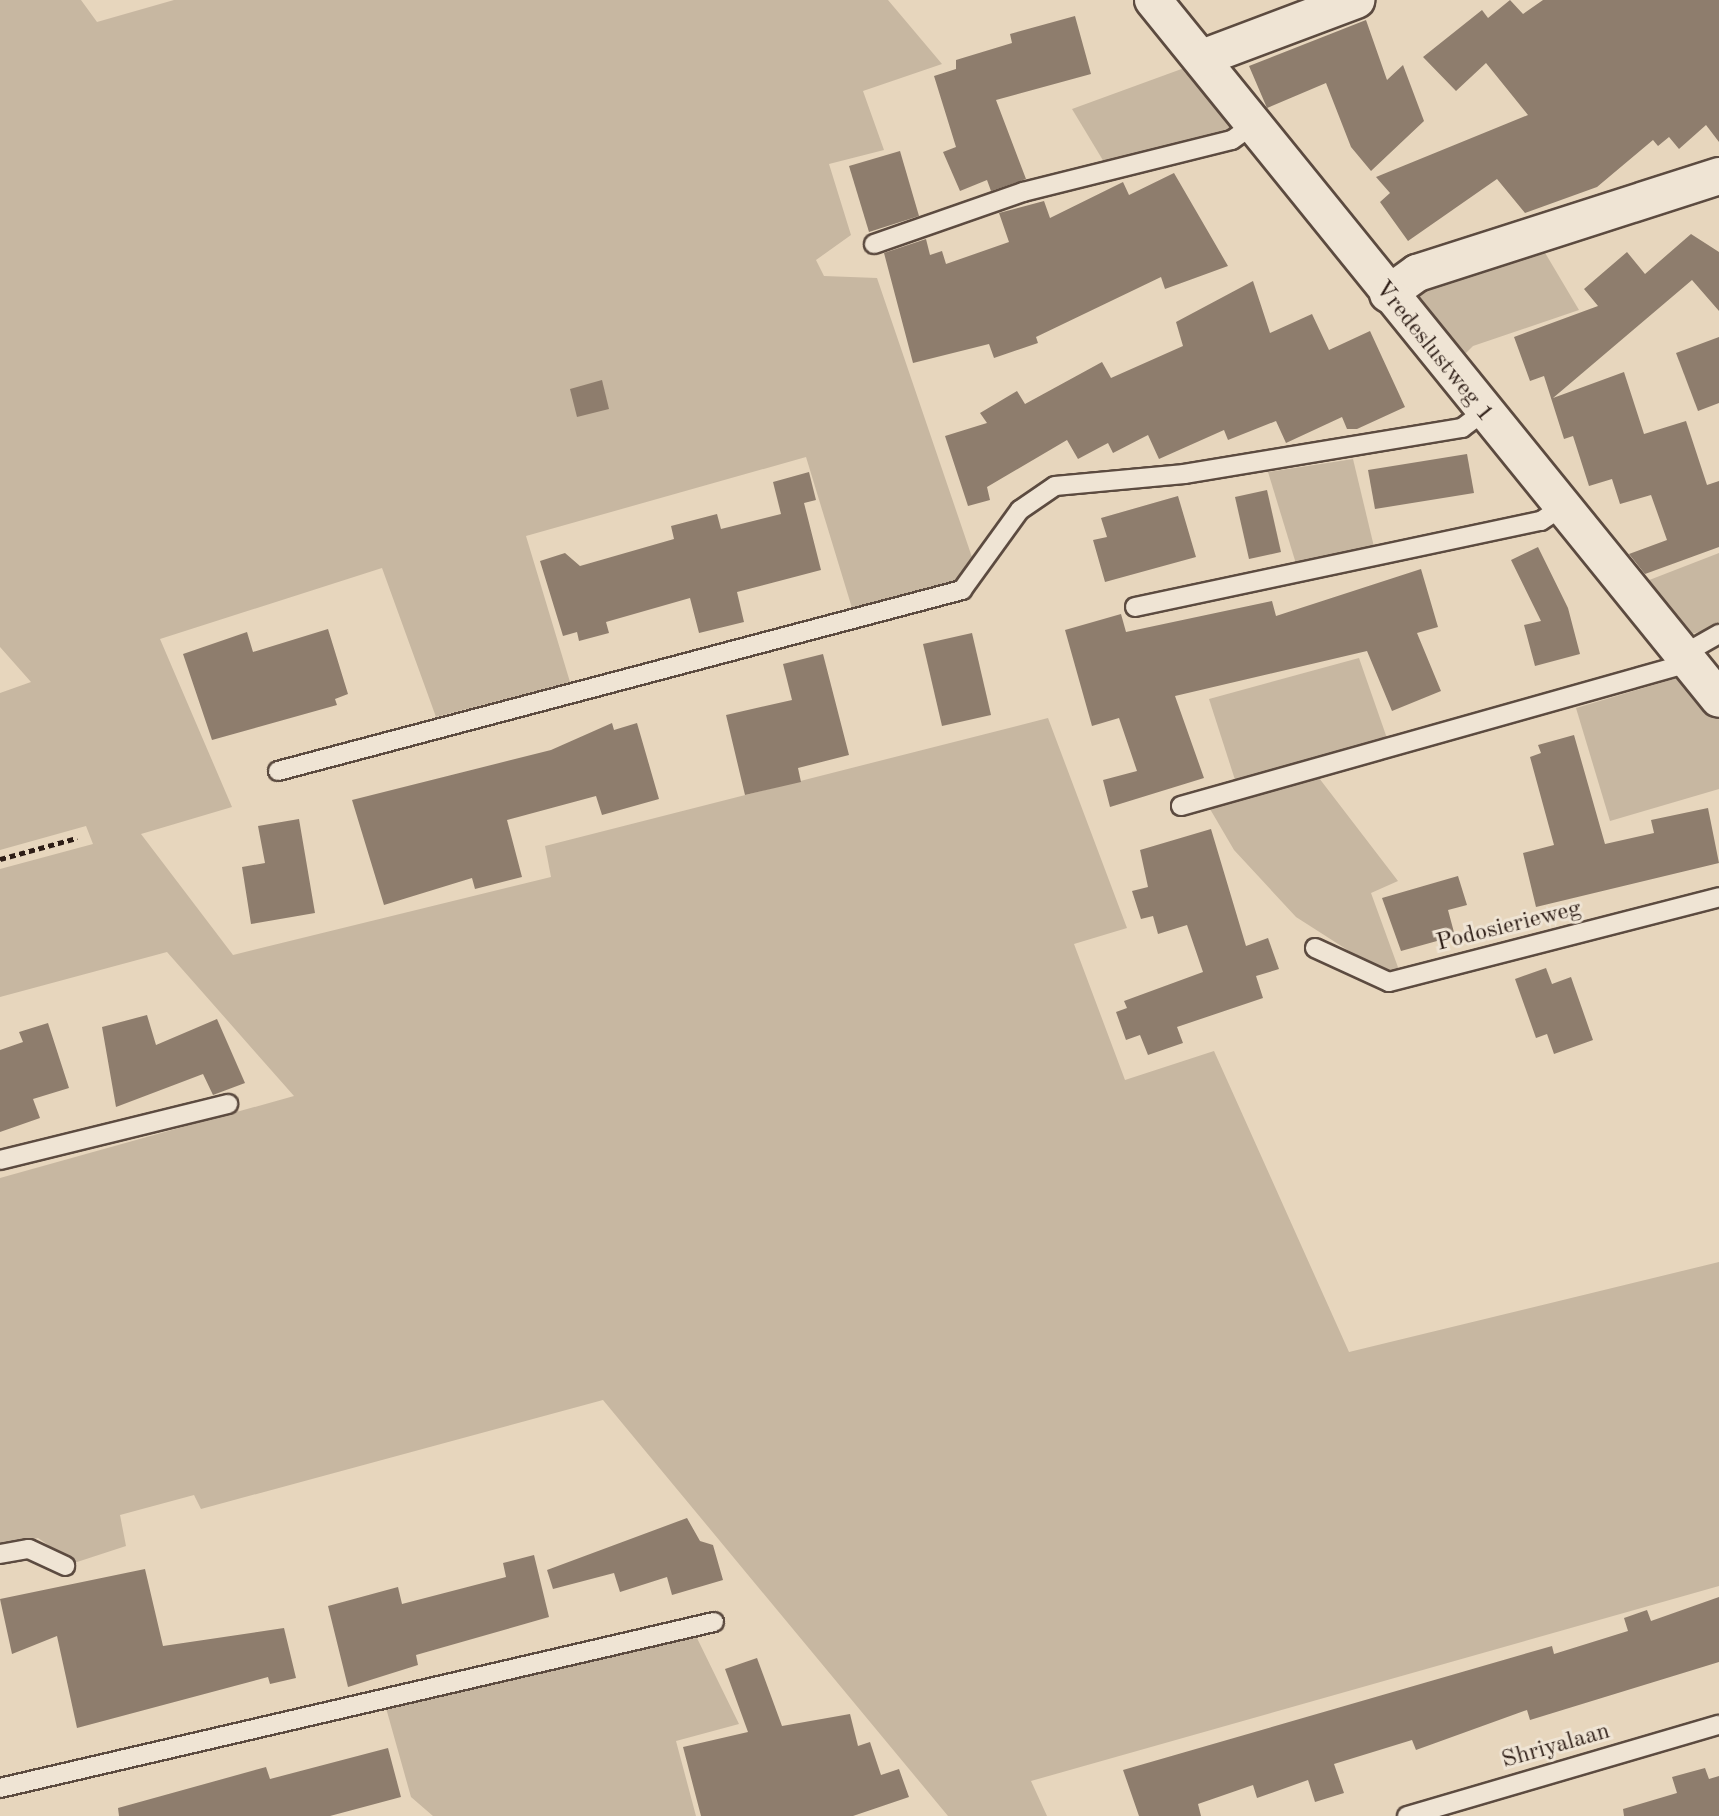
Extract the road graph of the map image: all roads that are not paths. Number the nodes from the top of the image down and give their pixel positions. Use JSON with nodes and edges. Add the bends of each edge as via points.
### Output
{"nodes":[{"id":1,"x":1153,"y":0,"type":"edge"},
{"id":2,"x":1356,"y":0,"type":"edge"},
{"id":3,"x":1202,"y":58,"type":"junction"},
{"id":4,"x":1253,"y":125,"type":"junction"},
{"id":5,"x":1719,"y":176,"type":"edge"},
{"id":6,"x":874,"y":244,"type":"dead end"},
{"id":7,"x":1388,"y":294,"type":"junction"},
{"id":8,"x":1482,"y":413,"type":"junction"},
{"id":9,"x":1559,"y":509,"type":"junction"},
{"id":10,"x":1135,"y":607,"type":"dead end"},
{"id":11,"x":1719,"y":634,"type":"edge"},
{"id":12,"x":1686,"y":659,"type":"junction"},
{"id":13,"x":1719,"y":699,"type":"edge"},
{"id":14,"x":278,"y":771,"type":"dead end"},
{"id":15,"x":1181,"y":806,"type":"dead end"},
{"id":16,"x":1719,"y":897,"type":"edge"},
{"id":17,"x":1315,"y":948,"type":"dead end"},
{"id":18,"x":228,"y":1104,"type":"dead end"},
{"id":19,"x":0,"y":1160,"type":"edge"},
{"id":20,"x":0,"y":1554,"type":"edge"},
{"id":21,"x":65,"y":1566,"type":"dead end"},
{"id":22,"x":714,"y":1622,"type":"dead end"},
{"id":23,"x":1719,"y":1725,"type":"edge"},
{"id":24,"x":0,"y":1788,"type":"edge"},
{"id":25,"x":1407,"y":1816,"type":"edge"}],
"edges":[{"from":1,"to":3,"type":"street","name":"Vredeslustweg 1"},
{"from":2,"to":3,"type":"street"},
{"from":3,"to":4,"type":"street","name":"Vredeslustweg 1"},
{"from":4,"to":6,"type":"lane","via":[[1232,140],[1023,192]]},
{"from":4,"to":7,"type":"street","name":"Vredeslustweg 1"},
{"from":5,"to":7,"type":"street","via":[[1417,273]]},
{"from":7,"to":8,"type":"street","name":"Vredeslustweg 1"},
{"from":8,"to":9,"type":"street","name":"Vredeslustweg 1"},
{"from":8,"to":14,"type":"lane","via":[[1462,428],[1184,474],[1055,486],[1020,510],[962,590]]},
{"from":9,"to":10,"type":"lane","via":[[1541,521]]},
{"from":9,"to":12,"type":"street","name":"Vredeslustweg 1"},
{"from":11,"to":12,"type":"lane"},
{"from":12,"to":13,"type":"street","name":"Vredeslustweg 1"},
{"from":12,"to":15,"type":"lane"},
{"from":16,"to":17,"type":"lane","name":"Podosierieweg","via":[[1389,982]]},
{"from":18,"to":19,"type":"lane"},
{"from":20,"to":21,"type":"lane","via":[[29,1549]]},
{"from":22,"to":24,"type":"lane"},
{"from":23,"to":25,"type":"lane","name":"Shriyalaan"}]}
